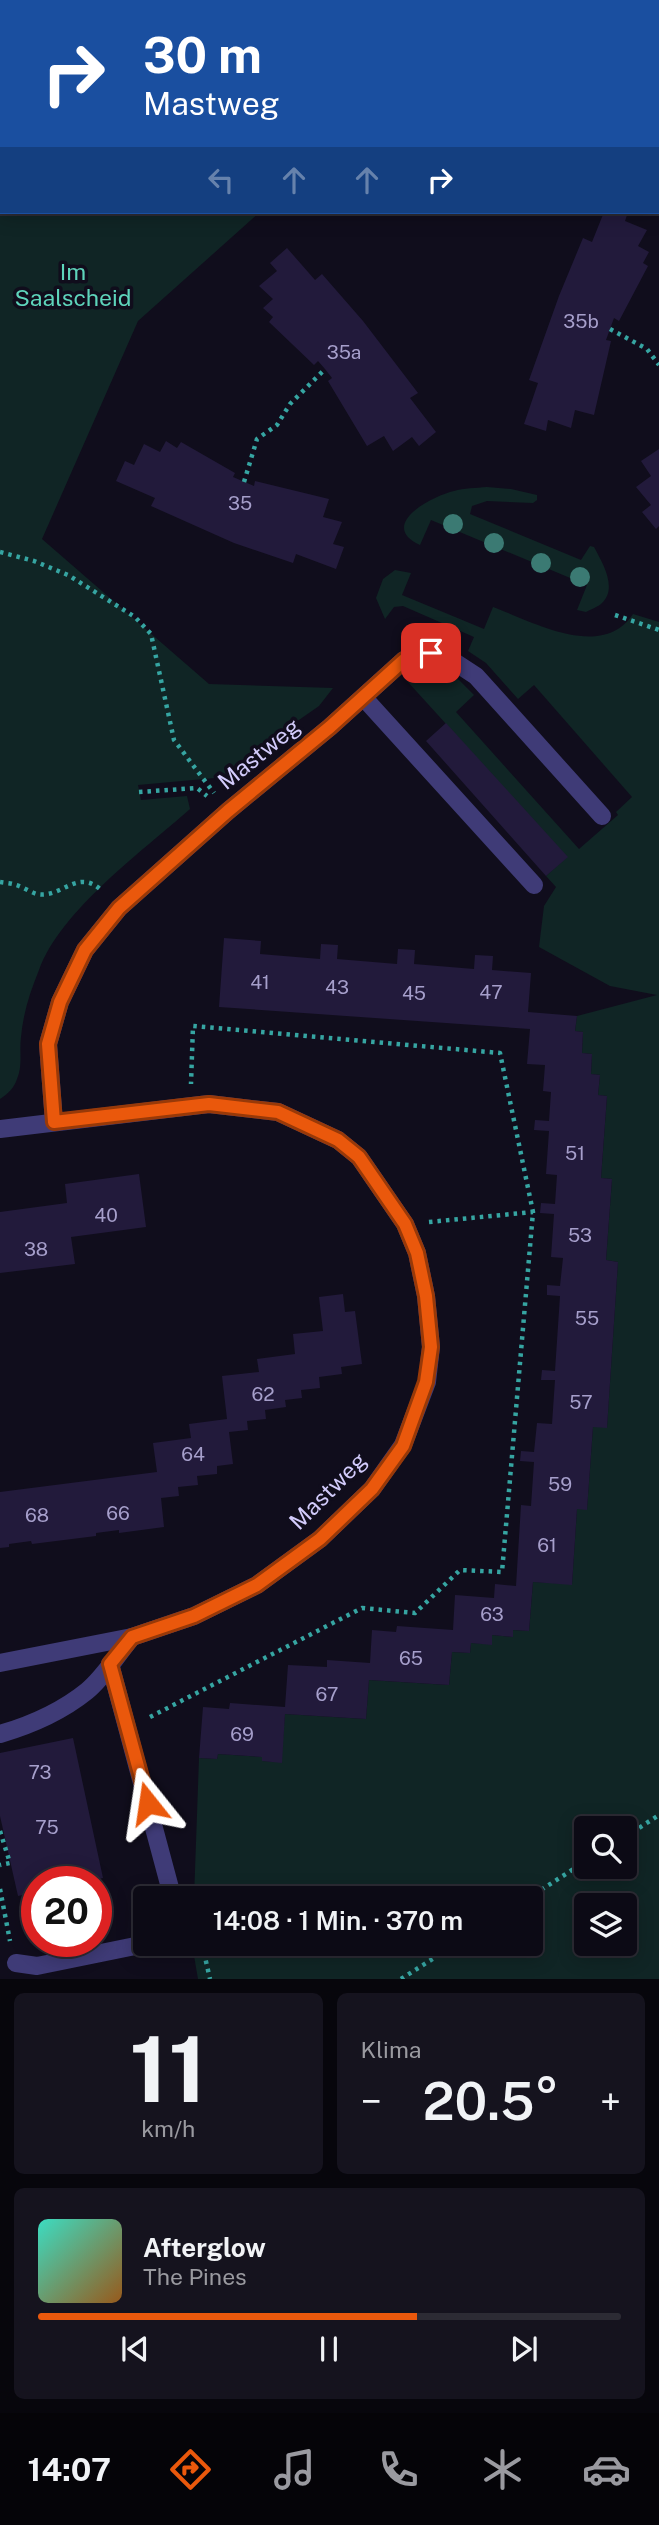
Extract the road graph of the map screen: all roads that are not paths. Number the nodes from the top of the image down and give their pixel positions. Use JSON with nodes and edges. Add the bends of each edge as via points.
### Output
{"nodes":[{"id":1,"x":364,"y":698,"type":"junction"},
{"id":2,"x":603,"y":816,"type":"dead end"},
{"id":3,"x":534,"y":885,"type":"dead end"},
{"id":4,"x":54,"y":1122,"type":"junction"},
{"id":5,"x":0,"y":1129,"type":"edge"},
{"id":6,"x":132,"y":1637,"type":"junction"},
{"id":7,"x":0,"y":1663,"type":"edge"},
{"id":8,"x":110,"y":1664,"type":"junction"},
{"id":9,"x":0,"y":1734,"type":"edge"},
{"id":10,"x":170,"y":1886,"type":"edge"},
{"id":11,"x":133,"y":1946,"type":"edge"},
{"id":12,"x":16,"y":1963,"type":"dead end"}],
"edges":[{"from":1,"to":2,"type":"street","name":"Mastweg","via":[[404,660],[431,653],[450,659],[475,676]]},
{"from":1,"to":3,"type":"street"},
{"from":1,"to":4,"type":"street","name":"Mastweg","via":[[119,908],[85,950],[60,1002],[48,1044]]},
{"from":4,"to":5,"type":"street","name":"Mastweg"},
{"from":4,"to":6,"type":"street","name":"Mastweg","via":[[209,1104],[278,1112],[338,1140],[359,1157],[405,1224],[422,1275],[431,1347],[426,1382],[403,1446],[372,1489],[320,1539],[257,1585],[194,1616]]},
{"from":6,"to":7,"type":"street","name":"Mastweg"},
{"from":6,"to":8,"type":"street"},
{"from":8,"to":9,"type":"street","via":[[89,1689],[63,1708]]},
{"from":8,"to":10,"type":"street"},
{"from":11,"to":12,"type":"street","via":[[37,1966]]}]}
